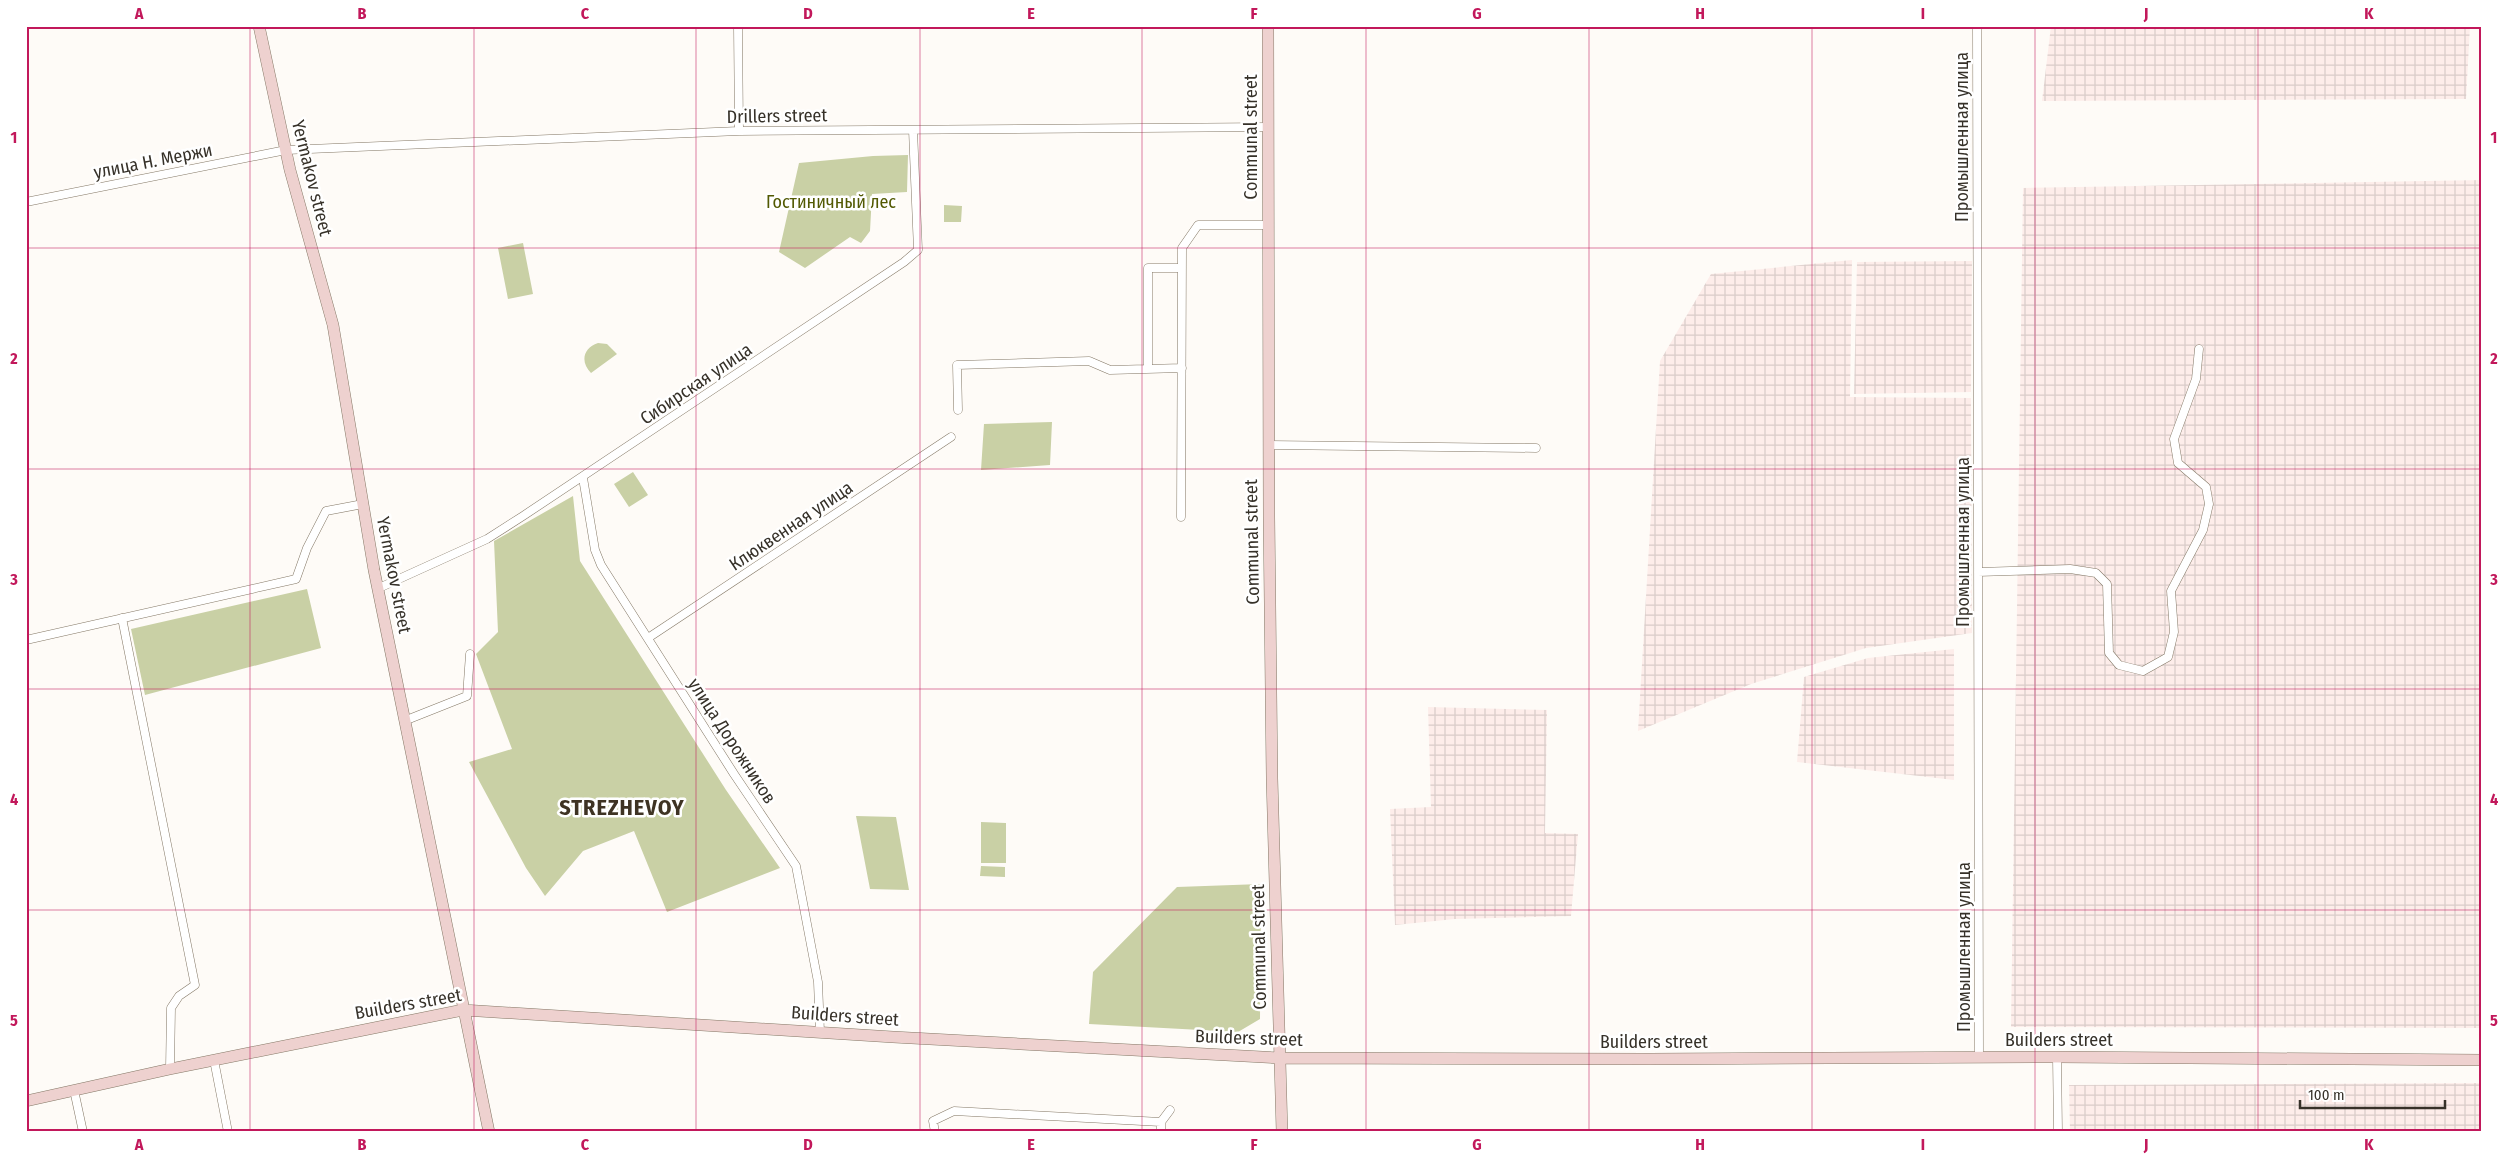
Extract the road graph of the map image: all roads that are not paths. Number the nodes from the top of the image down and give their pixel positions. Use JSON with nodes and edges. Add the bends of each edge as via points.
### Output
{"nodes":[{"id":1,"x":259,"y":26,"type":"edge"},
{"id":2,"x":738,"y":26,"type":"edge"},
{"id":3,"x":1268,"y":26,"type":"edge"},
{"id":4,"x":1977,"y":26,"type":"edge"},
{"id":5,"x":1268,"y":127,"type":"junction"},
{"id":6,"x":913,"y":130,"type":"junction"},
{"id":7,"x":739,"y":131,"type":"junction"},
{"id":8,"x":286,"y":150,"type":"junction"},
{"id":9,"x":26,"y":202,"type":"edge"},
{"id":10,"x":1268,"y":225,"type":"junction"},
{"id":11,"x":1181,"y":268,"type":"junction"},
{"id":12,"x":2199,"y":349,"type":"dead end"},
{"id":13,"x":1182,"y":368,"type":"junction"},
{"id":14,"x":1148,"y":369,"type":"junction"},
{"id":15,"x":958,"y":410,"type":"dead end"},
{"id":16,"x":951,"y":437,"type":"dead end"},
{"id":17,"x":1268,"y":445,"type":"junction"},
{"id":18,"x":1536,"y":448,"type":"dead end"},
{"id":19,"x":583,"y":478,"type":"junction"},
{"id":20,"x":363,"y":504,"type":"junction"},
{"id":21,"x":1181,"y":517,"type":"dead end"},
{"id":22,"x":1978,"y":572,"type":"junction"},
{"id":23,"x":379,"y":588,"type":"junction"},
{"id":24,"x":122,"y":618,"type":"junction"},
{"id":25,"x":648,"y":638,"type":"junction"},
{"id":26,"x":26,"y":640,"type":"edge"},
{"id":27,"x":470,"y":654,"type":"dead end"},
{"id":28,"x":404,"y":721,"type":"junction"},
{"id":29,"x":463,"y":1010,"type":"junction"},
{"id":30,"x":820,"y":1032,"type":"junction"},
{"id":31,"x":2057,"y":1057,"type":"junction"},
{"id":32,"x":1280,"y":1058,"type":"junction"},
{"id":33,"x":1979,"y":1058,"type":"junction"},
{"id":34,"x":214,"y":1060,"type":"junction"},
{"id":35,"x":2482,"y":1060,"type":"edge"},
{"id":36,"x":170,"y":1069,"type":"junction"},
{"id":37,"x":74,"y":1090,"type":"junction"},
{"id":38,"x":26,"y":1101,"type":"edge"},
{"id":39,"x":1170,"y":1110,"type":"dead end"},
{"id":40,"x":1161,"y":1122,"type":"junction"},
{"id":41,"x":83,"y":1132,"type":"edge"},
{"id":42,"x":228,"y":1132,"type":"edge"},
{"id":43,"x":489,"y":1132,"type":"edge"},
{"id":44,"x":935,"y":1132,"type":"edge"},
{"id":45,"x":1161,"y":1132,"type":"edge"},
{"id":46,"x":1282,"y":1132,"type":"edge"},
{"id":47,"x":2058,"y":1132,"type":"edge"}],
"edges":[{"from":1,"to":8,"type":"main road","name":"Yermakov street"},
{"from":2,"to":7,"type":"street"},
{"from":3,"to":5,"type":"main road","name":"Communal street"},
{"from":4,"to":22,"type":"street","name":"Промышленная улица"},
{"from":5,"to":6,"type":"street","name":"Drillers street"},
{"from":5,"to":10,"type":"main road","name":"Communal street"},
{"from":6,"to":7,"type":"street","name":"Drillers street"},
{"from":6,"to":19,"type":"street","name":"Сибирская улица","via":[[918,250]]},
{"from":7,"to":8,"type":"street","name":"Drillers street"},
{"from":8,"to":9,"type":"street","name":"улица Н. Мержи"},
{"from":8,"to":20,"type":"main road","name":"Yermakov street","via":[[333,325]]},
{"from":10,"to":11,"type":"street","via":[[1198,225],[1182,248]]},
{"from":10,"to":17,"type":"main road","name":"Communal street"},
{"from":11,"to":13,"type":"street"},
{"from":11,"to":14,"type":"street","via":[[1148,268]]},
{"from":12,"to":22,"type":"street","via":[[2196,379],[2174,439],[2174,448],[2178,463],[2206,487],[2210,504],[2203,530],[2171,592],[2174,632],[2168,657],[2143,671],[2119,665],[2109,653],[2107,584],[2096,573],[2070,569]]},
{"from":13,"to":14,"type":"street"},
{"from":13,"to":21,"type":"street"},
{"from":14,"to":15,"type":"street","via":[[1110,370],[1089,360],[957,365]]},
{"from":16,"to":25,"type":"street","name":"Клюквенная улица"},
{"from":17,"to":18,"type":"street"},
{"from":17,"to":32,"type":"main road","name":"Communal street"},
{"from":19,"to":23,"type":"street","name":"Сибирская улица","via":[[487,539]]},
{"from":19,"to":25,"type":"street","name":"улица Дорожников","via":[[595,550],[601,565]]},
{"from":20,"to":23,"type":"main road","name":"Yermakov street"},
{"from":20,"to":24,"type":"street","via":[[326,511],[296,578]]},
{"from":22,"to":33,"type":"street","name":"Промышленная улица"},
{"from":23,"to":28,"type":"main road","name":"Yermakov street"},
{"from":24,"to":26,"type":"street"},
{"from":24,"to":36,"type":"street","via":[[195,985],[179,996],[171,1008]]},
{"from":25,"to":30,"type":"street","name":"улица Дорожников","via":[[796,866],[818,982]]},
{"from":27,"to":28,"type":"street","via":[[467,696]]},
{"from":28,"to":29,"type":"main road","name":"Yermakov street"},
{"from":29,"to":30,"type":"main road","name":"Builders street"},
{"from":29,"to":34,"type":"main road","name":"Builders street"},
{"from":29,"to":43,"type":"main road","name":"Yermakov street"},
{"from":30,"to":32,"type":"main road","name":"Builders street"},
{"from":31,"to":33,"type":"main road","name":"Builders street"},
{"from":31,"to":35,"type":"main road","name":"Builders street"},
{"from":31,"to":47,"type":"street"},
{"from":32,"to":33,"type":"main road","name":"Builders street"},
{"from":32,"to":46,"type":"main road","name":"Communal street"},
{"from":34,"to":36,"type":"main road","name":"Builders street"},
{"from":34,"to":42,"type":"street"},
{"from":36,"to":37,"type":"main road","name":"Builders street"},
{"from":37,"to":38,"type":"main road","name":"Builders street"},
{"from":37,"to":41,"type":"street"},
{"from":39,"to":40,"type":"street"},
{"from":40,"to":44,"type":"street","via":[[954,1111],[934,1121]]},
{"from":40,"to":45,"type":"street"}]}
